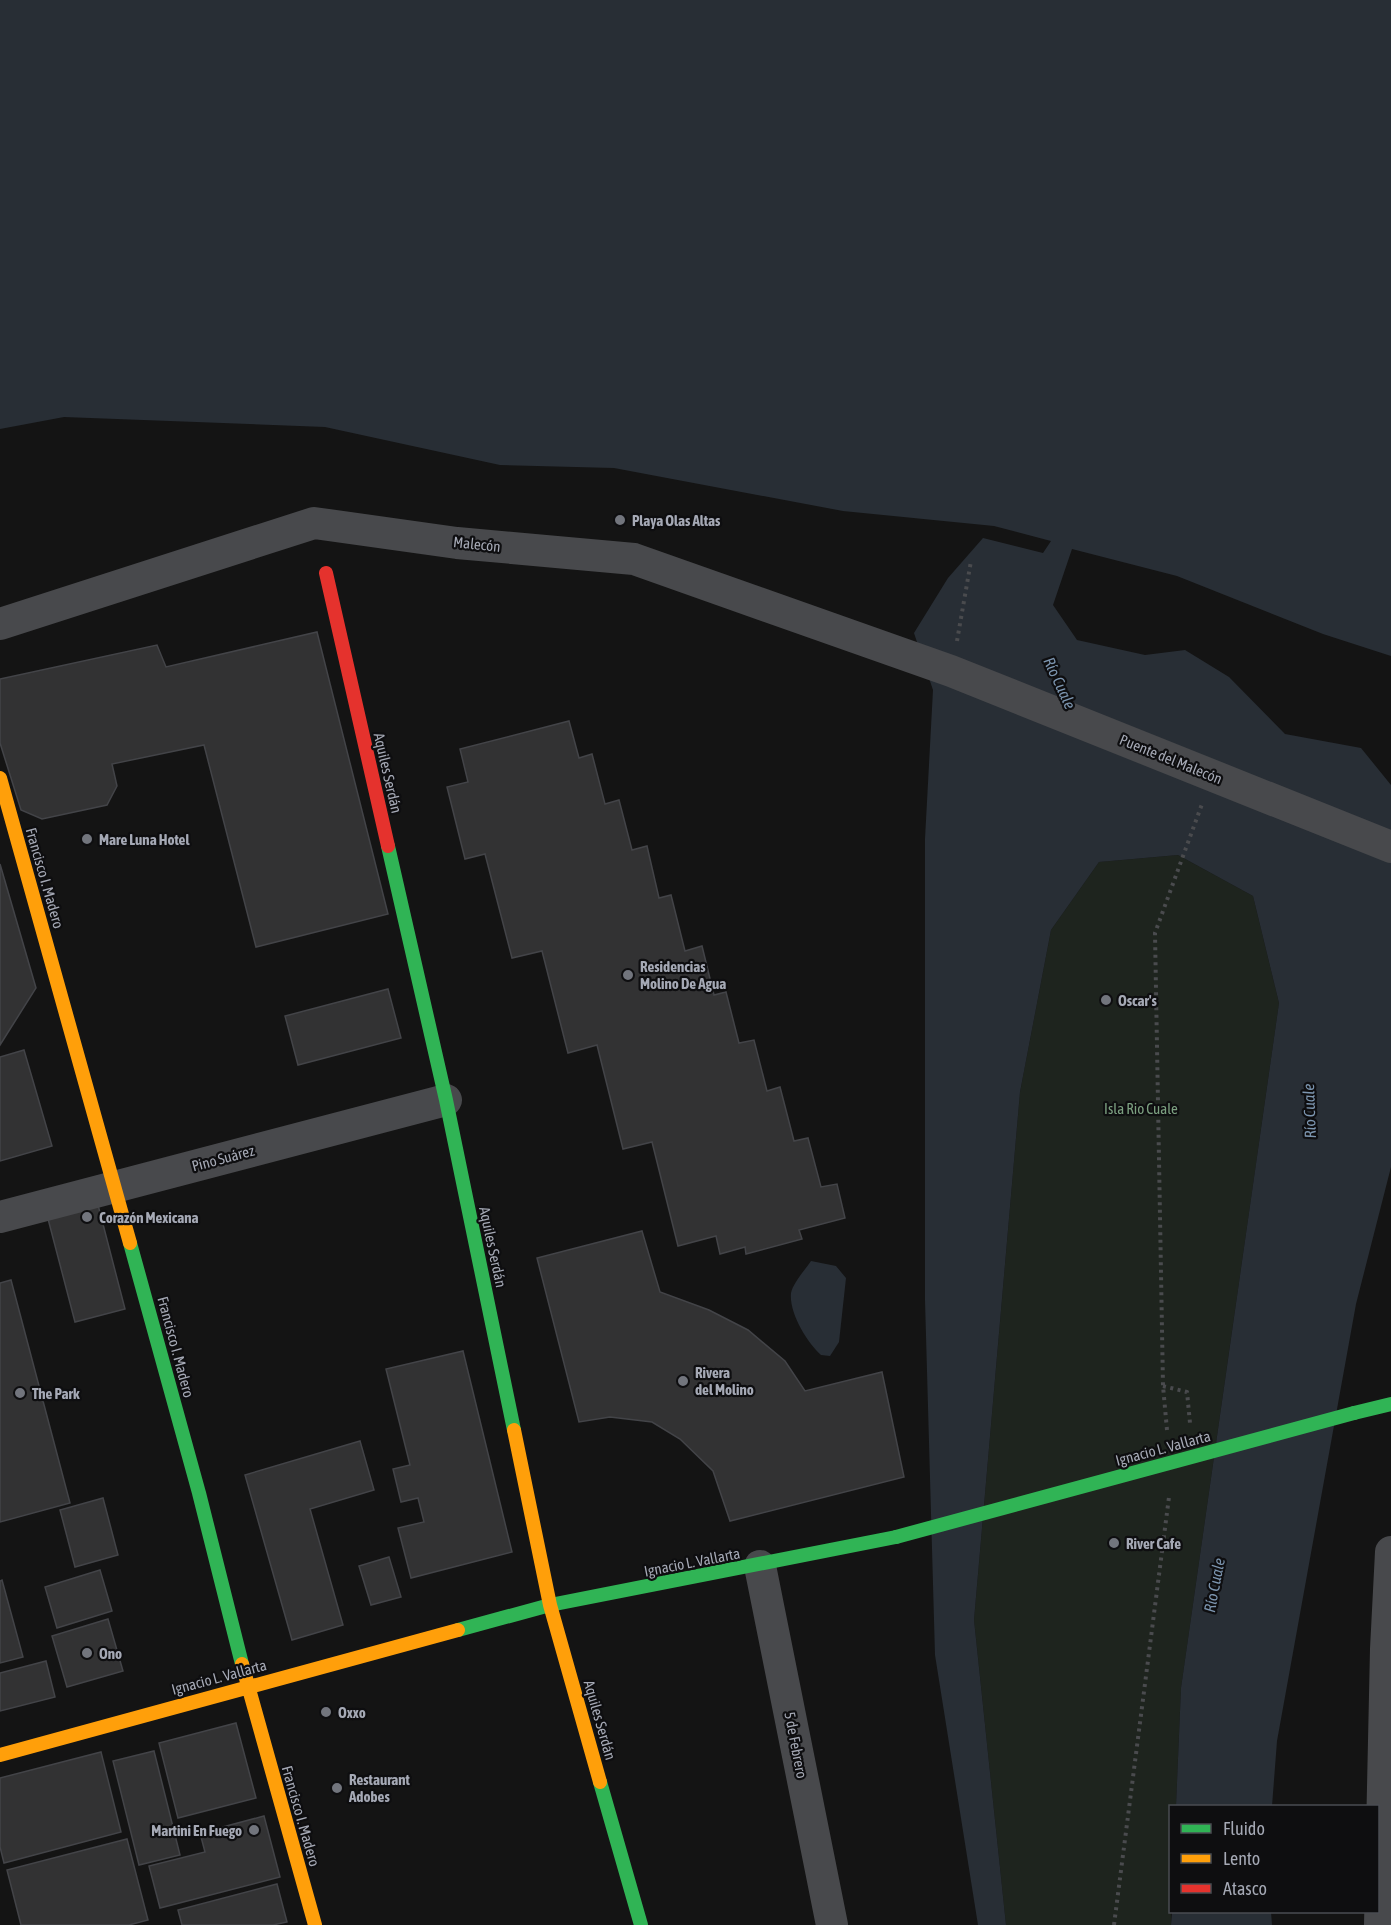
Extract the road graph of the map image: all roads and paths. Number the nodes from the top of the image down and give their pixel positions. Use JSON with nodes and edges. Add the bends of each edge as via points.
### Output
{"nodes":[{"id":1,"x":971,"y":561,"type":"dead end"},
{"id":2,"x":326,"y":573,"type":"dead end"},
{"id":3,"x":0,"y":624,"type":"edge"},
{"id":4,"x":951,"y":671,"type":"junction"},
{"id":5,"x":1213,"y":776,"type":"junction"},
{"id":6,"x":0,"y":778,"type":"edge"},
{"id":7,"x":1391,"y":847,"type":"edge"},
{"id":8,"x":446,"y":1100,"type":"junction"},
{"id":9,"x":115,"y":1186,"type":"junction"},
{"id":10,"x":0,"y":1217,"type":"edge"},
{"id":11,"x":1163,"y":1386,"type":"junction"},
{"id":12,"x":1391,"y":1404,"type":"edge"},
{"id":13,"x":1167,"y":1440,"type":"dead end"},
{"id":14,"x":1192,"y":1457,"type":"junction"},
{"id":15,"x":1169,"y":1494,"type":"dead end"},
{"id":16,"x":1391,"y":1552,"type":"edge"},
{"id":17,"x":760,"y":1566,"type":"junction"},
{"id":18,"x":550,"y":1605,"type":"junction"},
{"id":19,"x":1388,"y":1650,"type":"edge"},
{"id":20,"x":247,"y":1686,"type":"junction"},
{"id":21,"x":0,"y":1755,"type":"edge"},
{"id":22,"x":315,"y":1925,"type":"edge"},
{"id":23,"x":641,"y":1925,"type":"edge"},
{"id":24,"x":832,"y":1925,"type":"edge"},
{"id":25,"x":1114,"y":1925,"type":"edge"},
{"id":26,"x":1380,"y":1925,"type":"edge"}],
"edges":[{"from":1,"to":4,"type":"path"},
{"from":2,"to":8,"type":"street","name":"Aquiles Serdán"},
{"from":3,"to":4,"type":"street","name":"Malecón","via":[[314,523],[457,543],[634,559]]},
{"from":4,"to":5,"type":"street","name":"Puente del Malecón"},
{"from":5,"to":7,"type":"street","name":"Puente del Malecón"},
{"from":5,"to":11,"type":"path","via":[[1155,933]]},
{"from":6,"to":9,"type":"street","name":"Francisco I. Madero"},
{"from":8,"to":9,"type":"street","name":"Pino Suárez"},
{"from":8,"to":18,"type":"street","name":"Aquiles Serdán"},
{"from":9,"to":10,"type":"street","name":"Pino Suárez"},
{"from":9,"to":20,"type":"street","name":"Francisco I. Madero","via":[[196,1481]]},
{"from":11,"to":13,"type":"path"},
{"from":11,"to":14,"type":"path","via":[[1187,1392]]},
{"from":12,"to":14,"type":"street","name":"Ignacio L. Vallarta","bridge":true},
{"from":14,"to":17,"type":"street","name":"Ignacio L. Vallarta","bridge":true,"via":[[896,1537]]},
{"from":15,"to":25,"type":"path"},
{"from":16,"to":19,"type":"street"},
{"from":17,"to":18,"type":"street","name":"Ignacio L. Vallarta"},
{"from":17,"to":24,"type":"street","name":"5 de Febrero"},
{"from":18,"to":20,"type":"street","name":"Ignacio L. Vallarta"},
{"from":18,"to":23,"type":"street","name":"Aquiles Serdán"},
{"from":19,"to":26,"type":"street"},
{"from":20,"to":21,"type":"street","name":"Ignacio L. Vallarta"},
{"from":20,"to":22,"type":"street","name":"Francisco I. Madero"}]}
